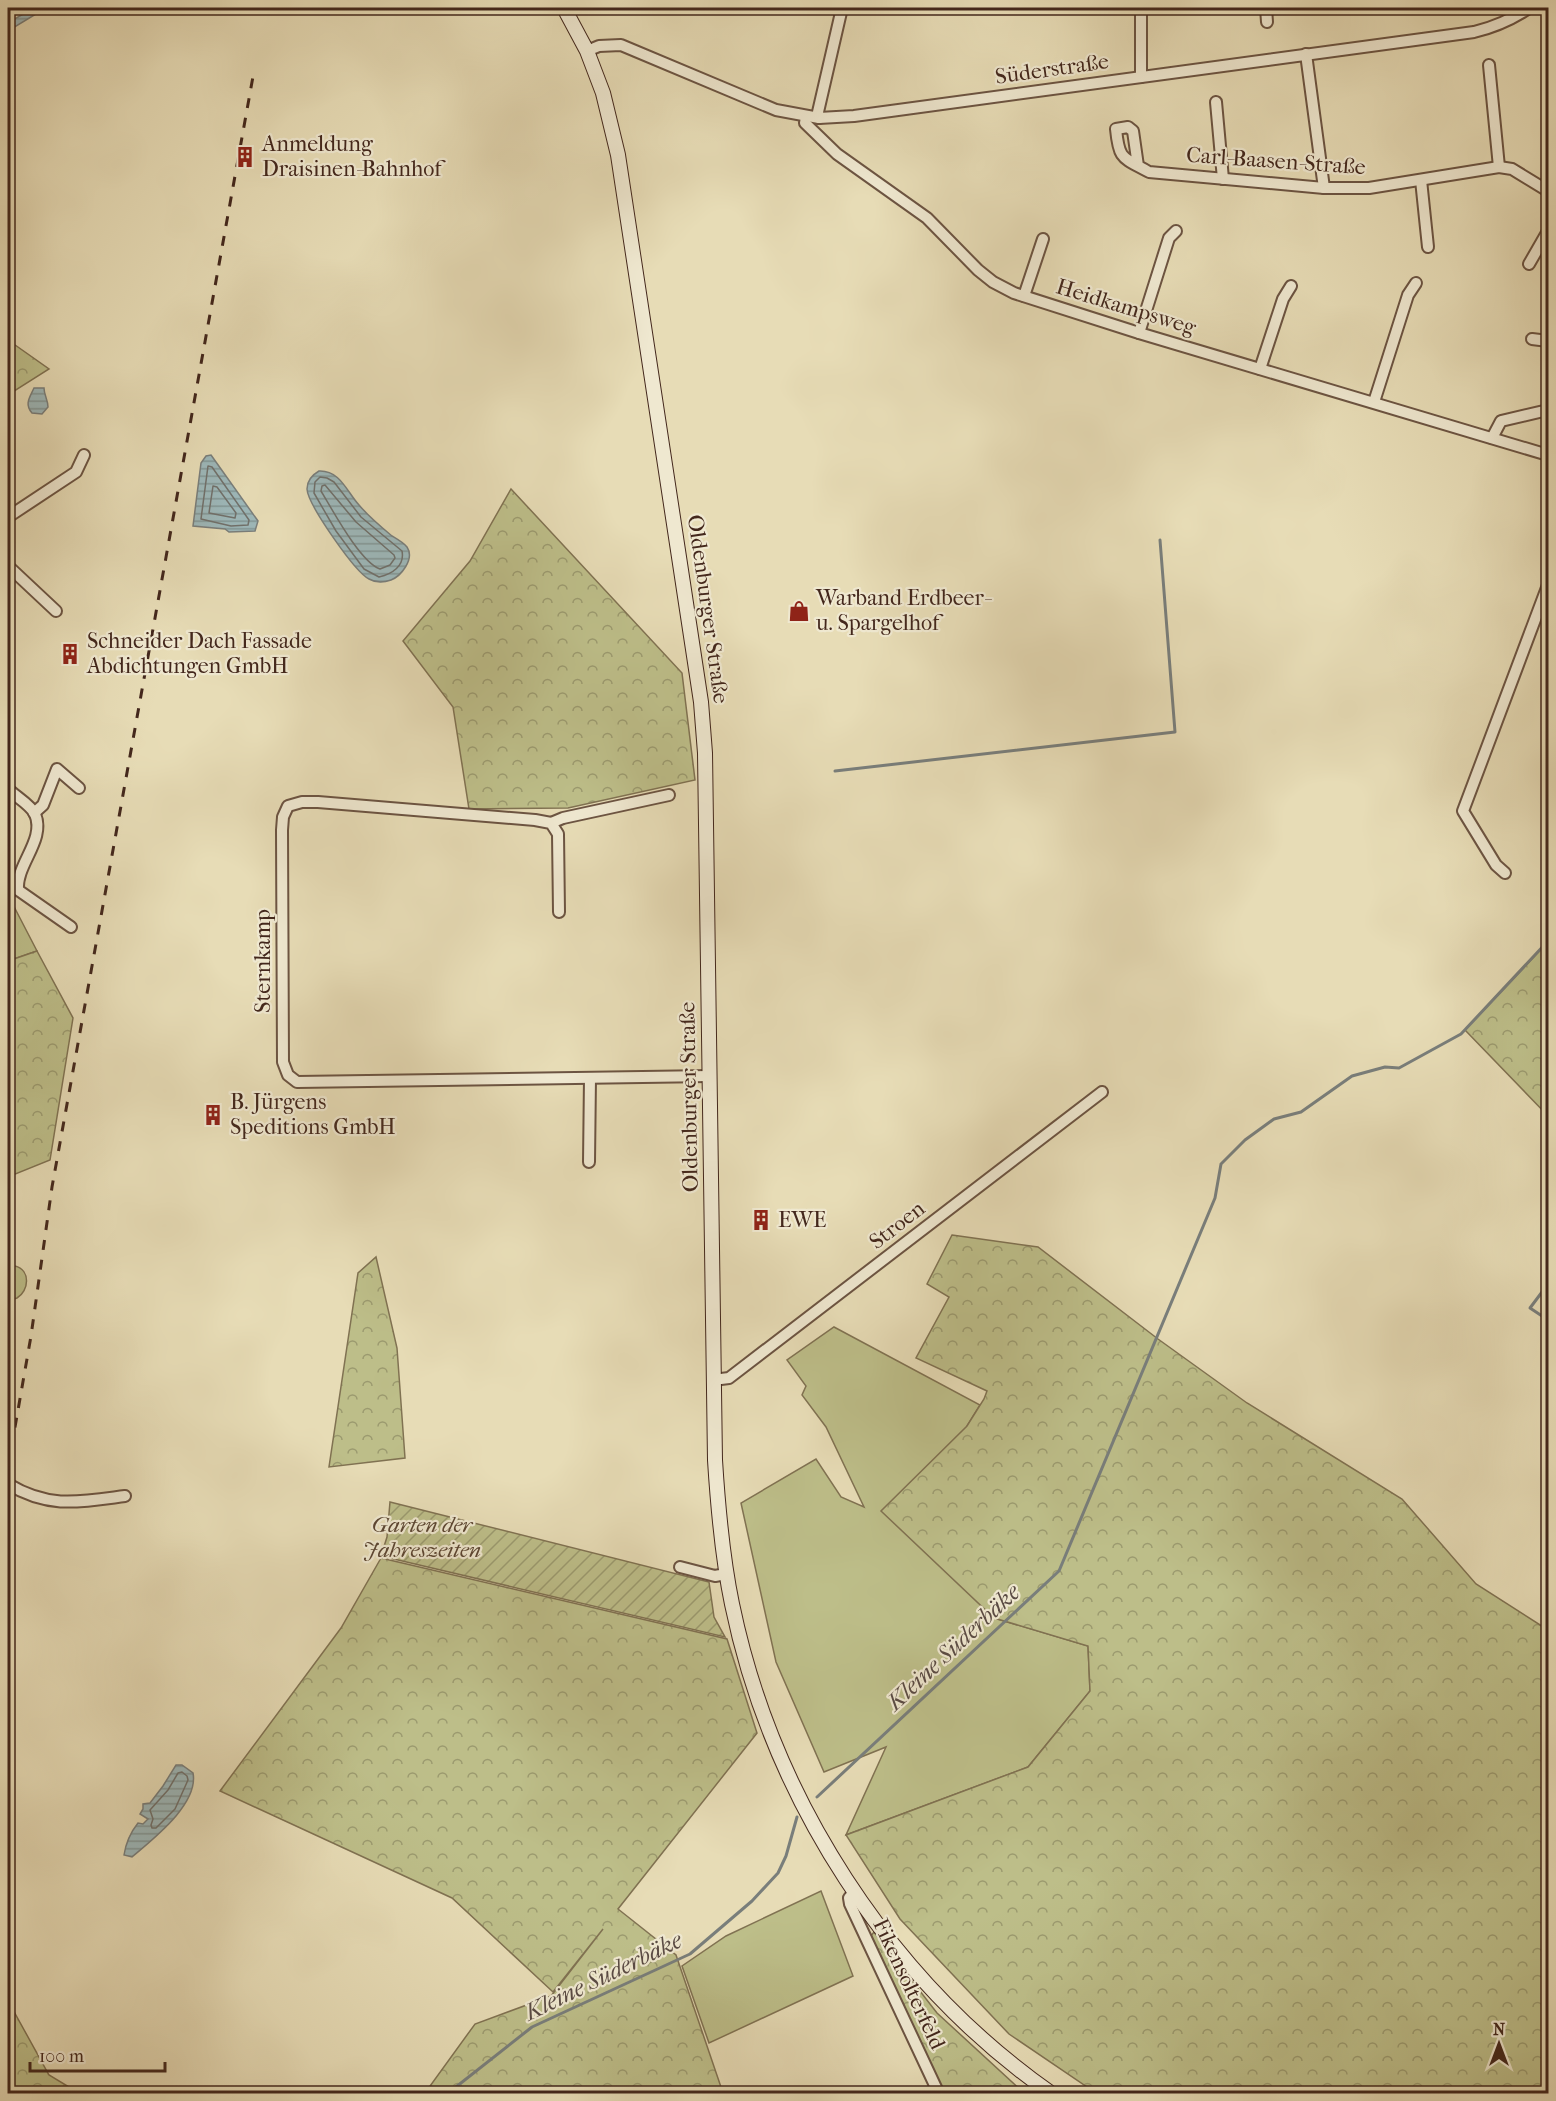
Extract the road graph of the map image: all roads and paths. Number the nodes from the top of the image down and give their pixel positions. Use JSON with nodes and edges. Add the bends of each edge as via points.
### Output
{"nodes":[{"id":1,"x":564,"y":8,"type":"edge"},
{"id":2,"x":842,"y":8,"type":"edge"},
{"id":3,"x":1141,"y":8,"type":"edge"},
{"id":4,"x":1266,"y":8,"type":"edge"},
{"id":5,"x":1529,"y":8,"type":"edge"},
{"id":6,"x":1267,"y":22,"type":"dead end"},
{"id":7,"x":587,"y":51,"type":"junction"},
{"id":8,"x":1306,"y":54,"type":"junction"},
{"id":9,"x":1489,"y":65,"type":"dead end"},
{"id":10,"x":1141,"y":77,"type":"junction"},
{"id":11,"x":1216,"y":102,"type":"dead end"},
{"id":12,"x":806,"y":117,"type":"junction"},
{"id":13,"x":819,"y":118,"type":"junction"},
{"id":14,"x":1138,"y":166,"type":"dead end"},
{"id":15,"x":1499,"y":166,"type":"junction"},
{"id":16,"x":1224,"y":179,"type":"junction"},
{"id":17,"x":1421,"y":180,"type":"junction"},
{"id":18,"x":1324,"y":188,"type":"junction"},
{"id":19,"x":1548,"y":191,"type":"edge"},
{"id":20,"x":1176,"y":231,"type":"dead end"},
{"id":21,"x":1548,"y":231,"type":"edge"},
{"id":22,"x":1043,"y":239,"type":"dead end"},
{"id":23,"x":1428,"y":247,"type":"dead end"},
{"id":24,"x":1529,"y":264,"type":"dead end"},
{"id":25,"x":1416,"y":283,"type":"dead end"},
{"id":26,"x":1291,"y":286,"type":"dead end"},
{"id":27,"x":1024,"y":296,"type":"junction"},
{"id":28,"x":1139,"y":333,"type":"junction"},
{"id":29,"x":1532,"y":339,"type":"dead end"},
{"id":30,"x":1548,"y":341,"type":"edge"},
{"id":31,"x":1260,"y":369,"type":"junction"},
{"id":32,"x":1374,"y":402,"type":"junction"},
{"id":33,"x":1548,"y":410,"type":"edge"},
{"id":34,"x":1492,"y":438,"type":"junction"},
{"id":35,"x":84,"y":455,"type":"dead end"},
{"id":36,"x":1548,"y":455,"type":"edge"},
{"id":37,"x":8,"y":517,"type":"edge"},
{"id":38,"x":8,"y":566,"type":"edge"},
{"id":39,"x":1548,"y":585,"type":"edge"},
{"id":40,"x":56,"y":611,"type":"dead end"},
{"id":41,"x":80,"y":788,"type":"dead end"},
{"id":42,"x":8,"y":789,"type":"edge"},
{"id":43,"x":669,"y":795,"type":"dead end"},
{"id":44,"x":34,"y":813,"type":"junction"},
{"id":45,"x":551,"y":823,"type":"junction"},
{"id":46,"x":1505,"y":873,"type":"dead end"},
{"id":47,"x":559,"y":912,"type":"dead end"},
{"id":48,"x":71,"y":927,"type":"dead end"},
{"id":49,"x":710,"y":1076,"type":"junction"},
{"id":50,"x":590,"y":1078,"type":"junction"},
{"id":51,"x":1102,"y":1092,"type":"dead end"},
{"id":52,"x":589,"y":1162,"type":"dead end"},
{"id":53,"x":713,"y":1380,"type":"junction"},
{"id":54,"x":8,"y":1485,"type":"edge"},
{"id":55,"x":125,"y":1496,"type":"dead end"},
{"id":56,"x":680,"y":1567,"type":"dead end"},
{"id":57,"x":726,"y":1574,"type":"junction"},
{"id":58,"x":854,"y":1892,"type":"junction"},
{"id":59,"x":939,"y":2094,"type":"edge"},
{"id":60,"x":1052,"y":2094,"type":"edge"}],
"edges":[{"from":1,"to":7,"type":"main road","name":"Oldenburger Straße"},
{"from":2,"to":13,"type":"street"},
{"from":3,"to":10,"type":"street"},
{"from":4,"to":6,"type":"street"},
{"from":5,"to":8,"type":"street","name":"Süderstraße","via":[[1509,21],[1483,30]]},
{"from":7,"to":12,"type":"street","name":"Süderstraße","via":[[621,45],[776,110]]},
{"from":7,"to":49,"type":"main road","name":"Oldenburger Straße","via":[[603,93],[618,155],[701,702]]},
{"from":8,"to":10,"type":"street","name":"Süderstraße"},
{"from":8,"to":18,"type":"street"},
{"from":9,"to":15,"type":"street"},
{"from":10,"to":13,"type":"street","name":"Süderstraße"},
{"from":11,"to":16,"type":"street"},
{"from":12,"to":13,"type":"street","name":"Süderstraße"},
{"from":12,"to":27,"type":"street","name":"Heidkampsweg","via":[[805,123],[837,153],[927,218],[978,270],[993,282]]},
{"from":14,"to":16,"type":"street","name":"Carl-Baasen-Straße","via":[[1149,172]]},
{"from":15,"to":17,"type":"street","name":"Carl-Baasen-Straße"},
{"from":15,"to":19,"type":"street","via":[[1512,169]]},
{"from":16,"to":18,"type":"street","name":"Carl-Baasen-Straße"},
{"from":17,"to":18,"type":"street","name":"Carl-Baasen-Straße","via":[[1369,188]]},
{"from":17,"to":23,"type":"street"},
{"from":20,"to":28,"type":"street","via":[[1169,238]]},
{"from":21,"to":24,"type":"street"},
{"from":22,"to":27,"type":"street"},
{"from":25,"to":32,"type":"street","via":[[1408,295]]},
{"from":26,"to":31,"type":"street"},
{"from":27,"to":28,"type":"street","name":"Heidkampsweg"},
{"from":28,"to":31,"type":"street","name":"Heidkampsweg"},
{"from":29,"to":30,"type":"street"},
{"from":31,"to":32,"type":"street","name":"Heidkampsweg"},
{"from":32,"to":34,"type":"street","name":"Heidkampsweg"},
{"from":33,"to":34,"type":"street","via":[[1501,421]]},
{"from":34,"to":36,"type":"street","name":"Heidkampsweg"},
{"from":35,"to":37,"type":"street","via":[[76,472]]},
{"from":38,"to":40,"type":"street"},
{"from":39,"to":46,"type":"street","via":[[1463,811]]},
{"from":41,"to":44,"type":"street","via":[[57,769],[43,805]]},
{"from":42,"to":44,"type":"street"},
{"from":43,"to":45,"type":"street","name":"Sternkamp"},
{"from":44,"to":48,"type":"street","via":[[38,830],[17,880],[18,890]]},
{"from":45,"to":47,"type":"street","via":[[558,834]]},
{"from":45,"to":50,"type":"street","name":"Sternkamp","via":[[318,802],[288,806],[282,830],[283,1062],[288,1075],[297,1082]]},
{"from":49,"to":50,"type":"street","name":"Sternkamp"},
{"from":49,"to":53,"type":"main road","name":"Oldenburger Straße"},
{"from":50,"to":52,"type":"street"},
{"from":51,"to":53,"type":"street","name":"Stroen","via":[[729,1378]]},
{"from":53,"to":57,"type":"main road","name":"Oldenburger Straße","via":[[715,1460]]},
{"from":54,"to":55,"type":"street","via":[[61,1503]]},
{"from":56,"to":57,"type":"street","via":[[715,1576]]},
{"from":57,"to":58,"type":"main road","name":"Oldenburger Straße","via":[[750,1671],[777,1745],[817,1831]]},
{"from":58,"to":59,"type":"street","name":"Fikensolterfeld","via":[[850,1904]]},
{"from":58,"to":60,"type":"main road","name":"Oldenburger Straße","via":[[904,1956],[977,2035]]}]}
